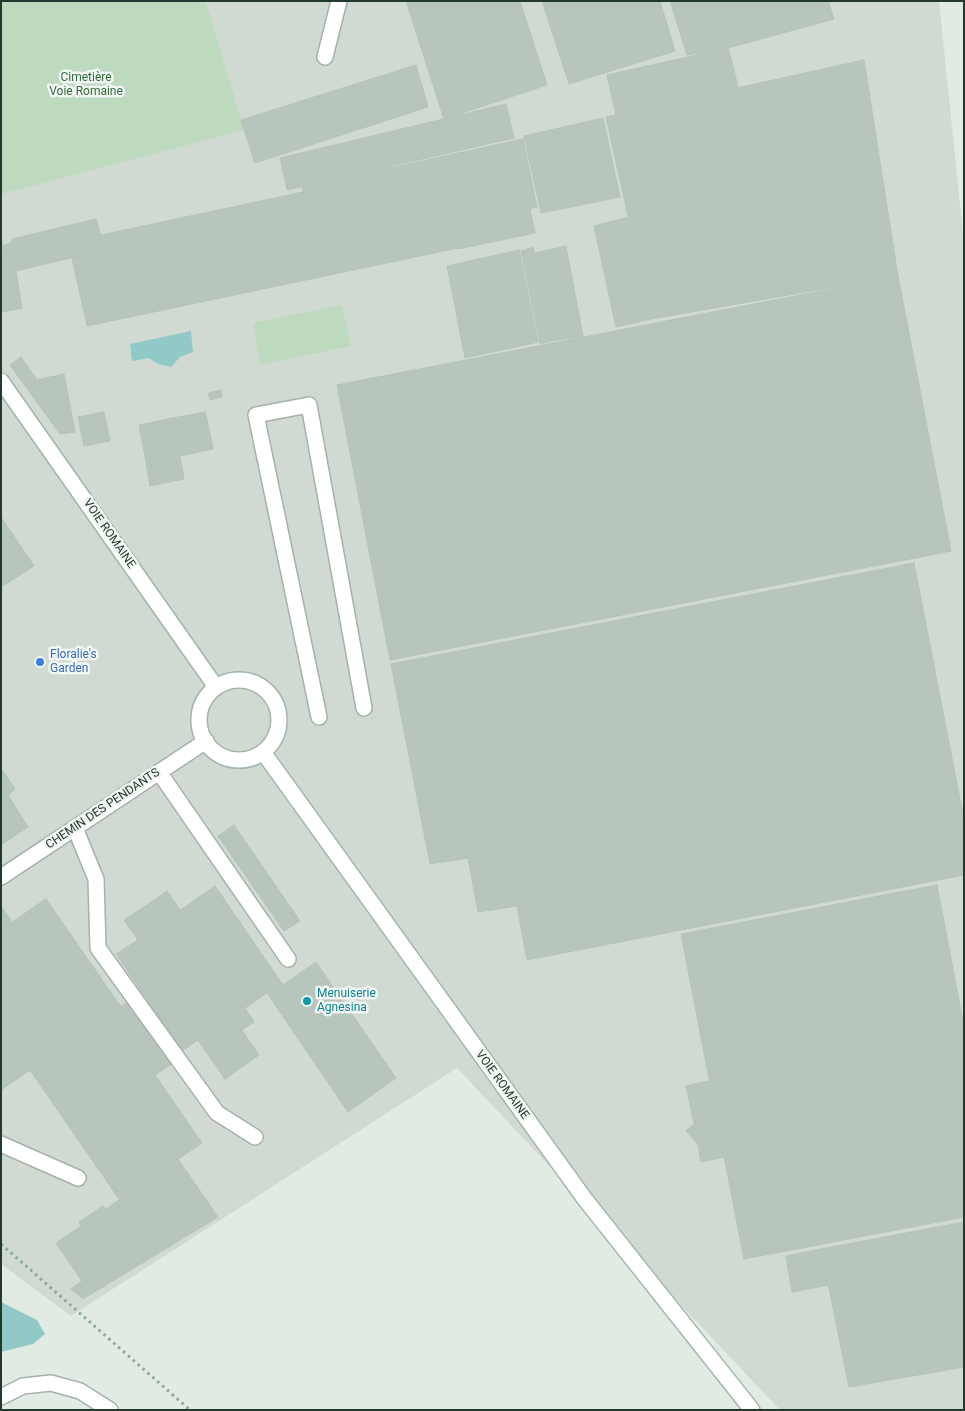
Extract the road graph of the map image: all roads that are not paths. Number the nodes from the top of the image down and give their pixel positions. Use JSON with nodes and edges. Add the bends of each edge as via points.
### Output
{"nodes":[{"id":1,"x":339,"y":1,"type":"edge"},
{"id":2,"x":325,"y":57,"type":"dead end"},
{"id":3,"x":1,"y":381,"type":"edge"},
{"id":4,"x":216,"y":687,"type":"junction"},
{"id":5,"x":364,"y":708,"type":"dead end"},
{"id":6,"x":318,"y":717,"type":"dead end"},
{"id":7,"x":206,"y":741,"type":"junction"},
{"id":8,"x":263,"y":752,"type":"junction"},
{"id":9,"x":159,"y":772,"type":"junction"},
{"id":10,"x":75,"y":828,"type":"junction"},
{"id":11,"x":1,"y":876,"type":"edge"},
{"id":12,"x":288,"y":960,"type":"dead end"},
{"id":13,"x":256,"y":1137,"type":"dead end"},
{"id":14,"x":1,"y":1144,"type":"edge"},
{"id":15,"x":78,"y":1178,"type":"dead end"},
{"id":16,"x":1,"y":1397,"type":"edge"},
{"id":17,"x":110,"y":1410,"type":"edge"},
{"id":18,"x":752,"y":1410,"type":"edge"}],
"edges":[{"from":1,"to":2,"type":"main road"},
{"from":3,"to":4,"type":"main road","name":"VOIE ROMAINE"},
{"from":4,"to":7,"type":"main road","via":[[207,696],[201,712],[201,730]]},
{"from":4,"to":8,"type":"main road","via":[[241,679],[254,682],[274,699],[279,711],[279,724],[271,745]]},
{"from":5,"to":6,"type":"main road","via":[[309,405],[256,415]]},
{"from":7,"to":8,"type":"main road","via":[[214,751],[238,760]]},
{"from":7,"to":9,"type":"main road","name":"CHEMIN DES PENDANTS"},
{"from":8,"to":18,"type":"main road","name":"VOIE ROMAINE","via":[[584,1198]]},
{"from":9,"to":10,"type":"main road","name":"CHEMIN DES PENDANTS"},
{"from":9,"to":12,"type":"main road"},
{"from":10,"to":11,"type":"main road","name":"CHEMIN DES PENDANTS"},
{"from":10,"to":13,"type":"main road","via":[[96,879],[98,948],[217,1113]]},
{"from":14,"to":15,"type":"main road"},
{"from":16,"to":17,"type":"main road","via":[[23,1386],[51,1383],[80,1391]]}]}
